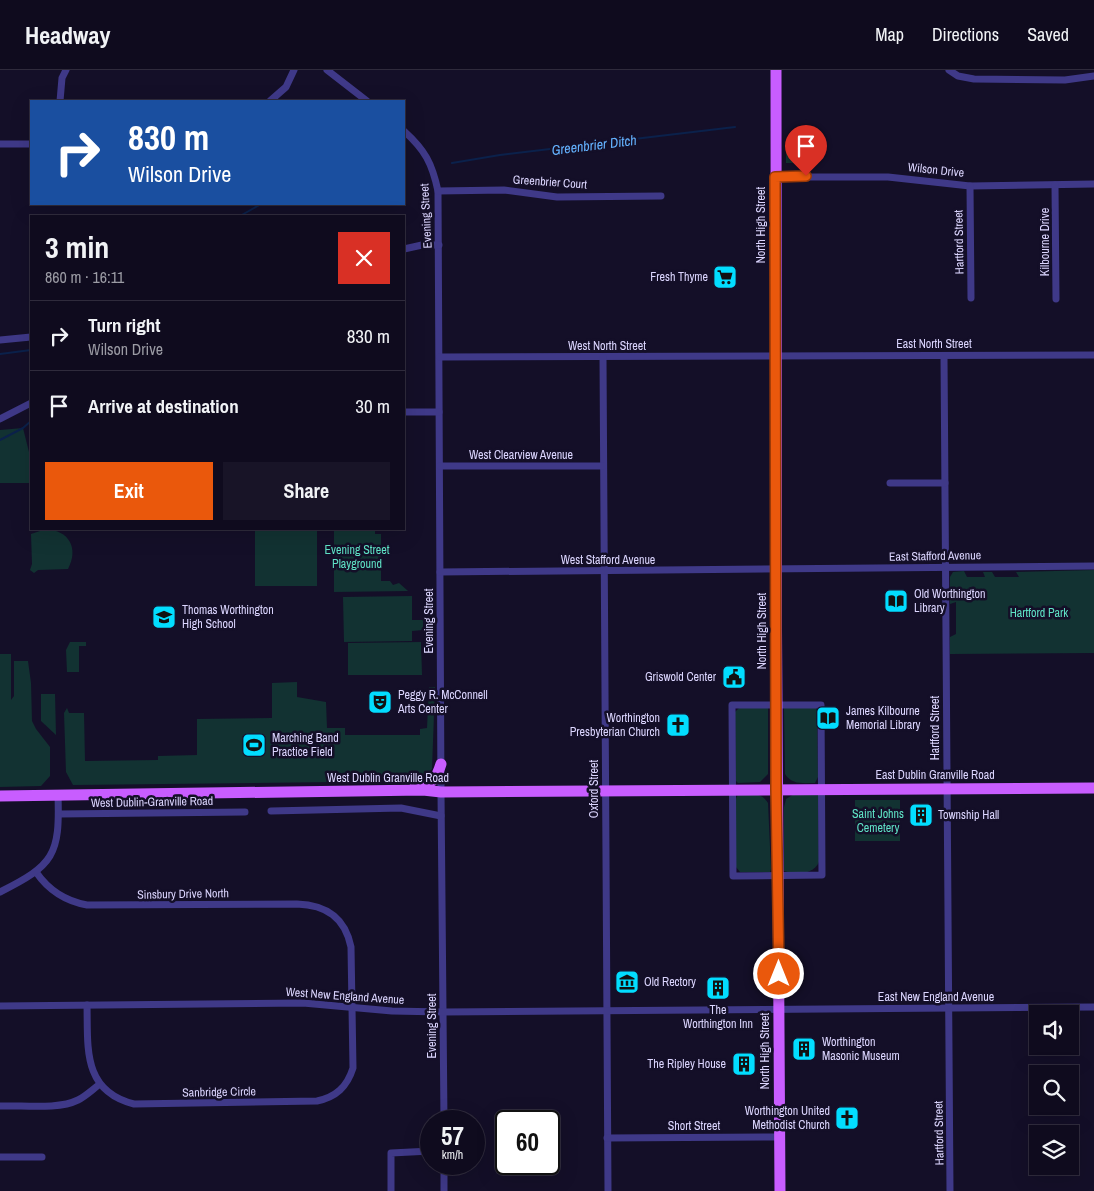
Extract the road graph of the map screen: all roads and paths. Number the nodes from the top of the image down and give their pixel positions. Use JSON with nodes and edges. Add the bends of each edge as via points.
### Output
{"nodes":[{"id":1,"x":66,"y":70,"type":"edge"},
{"id":2,"x":294,"y":70,"type":"edge"},
{"id":3,"x":327,"y":70,"type":"edge"},
{"id":4,"x":776,"y":70,"type":"edge"},
{"id":5,"x":949,"y":70,"type":"edge"},
{"id":6,"x":1094,"y":76,"type":"edge"},
{"id":7,"x":60,"y":100,"type":"edge"},
{"id":8,"x":271,"y":100,"type":"edge"},
{"id":9,"x":366,"y":100,"type":"edge"},
{"id":10,"x":405,"y":132,"type":"edge"},
{"id":11,"x":0,"y":144,"type":"edge"},
{"id":12,"x":30,"y":144,"type":"edge"},
{"id":13,"x":775,"y":177,"type":"junction"},
{"id":14,"x":1094,"y":184,"type":"edge"},
{"id":15,"x":1055,"y":185,"type":"junction"},
{"id":16,"x":970,"y":186,"type":"junction"},
{"id":17,"x":438,"y":191,"type":"junction"},
{"id":18,"x":661,"y":196,"type":"dead end"},
{"id":19,"x":439,"y":244,"type":"junction"},
{"id":20,"x":405,"y":249,"type":"edge"},
{"id":21,"x":971,"y":298,"type":"dead end"},
{"id":22,"x":1056,"y":299,"type":"dead end"},
{"id":23,"x":30,"y":337,"type":"edge"},
{"id":24,"x":0,"y":340,"type":"edge"},
{"id":25,"x":1094,"y":354,"type":"edge"},
{"id":26,"x":775,"y":356,"type":"junction"},
{"id":27,"x":944,"y":356,"type":"junction"},
{"id":28,"x":440,"y":357,"type":"junction"},
{"id":29,"x":603,"y":357,"type":"junction"},
{"id":30,"x":30,"y":404,"type":"edge"},
{"id":31,"x":405,"y":412,"type":"edge"},
{"id":32,"x":439,"y":412,"type":"junction"},
{"id":33,"x":0,"y":419,"type":"edge"},
{"id":34,"x":440,"y":466,"type":"junction"},
{"id":35,"x":603,"y":466,"type":"junction"},
{"id":36,"x":890,"y":483,"type":"dead end"},
{"id":37,"x":945,"y":483,"type":"junction"},
{"id":38,"x":1094,"y":566,"type":"edge"},
{"id":39,"x":945,"y":567,"type":"junction"},
{"id":40,"x":776,"y":569,"type":"junction"},
{"id":41,"x":604,"y":571,"type":"junction"},
{"id":42,"x":440,"y":572,"type":"junction"},
{"id":43,"x":776,"y":705,"type":"junction"},
{"id":44,"x":441,"y":764,"type":"junction"},
{"id":45,"x":947,"y":788,"type":"junction"},
{"id":46,"x":1094,"y":788,"type":"edge"},
{"id":47,"x":732,"y":789,"type":"junction"},
{"id":48,"x":776,"y":789,"type":"junction"},
{"id":49,"x":821,"y":789,"type":"junction"},
{"id":50,"x":407,"y":790,"type":"junction"},
{"id":51,"x":605,"y":790,"type":"junction"},
{"id":52,"x":440,"y":792,"type":"junction"},
{"id":53,"x":58,"y":795,"type":"junction"},
{"id":54,"x":0,"y":796,"type":"edge"},
{"id":55,"x":271,"y":811,"type":"dead end"},
{"id":56,"x":245,"y":812,"type":"dead end"},
{"id":57,"x":59,"y":814,"type":"junction"},
{"id":58,"x":441,"y":816,"type":"junction"},
{"id":59,"x":36,"y":872,"type":"junction"},
{"id":60,"x":778,"y":875,"type":"junction"},
{"id":61,"x":0,"y":892,"type":"edge"},
{"id":62,"x":0,"y":1006,"type":"edge"},
{"id":63,"x":87,"y":1006,"type":"junction"},
{"id":64,"x":1094,"y":1007,"type":"edge"},
{"id":65,"x":352,"y":1008,"type":"junction"},
{"id":66,"x":949,"y":1008,"type":"junction"},
{"id":67,"x":779,"y":1009,"type":"junction"},
{"id":68,"x":606,"y":1010,"type":"junction"},
{"id":69,"x":443,"y":1012,"type":"junction"},
{"id":70,"x":100,"y":1084,"type":"junction"},
{"id":71,"x":0,"y":1106,"type":"edge"},
{"id":72,"x":444,"y":1110,"type":"edge"},
{"id":73,"x":780,"y":1137,"type":"junction"},
{"id":74,"x":608,"y":1138,"type":"junction"},
{"id":75,"x":420,"y":1152,"type":"edge"},
{"id":76,"x":0,"y":1157,"type":"edge"},
{"id":77,"x":42,"y":1157,"type":"dead end"},
{"id":78,"x":444,"y":1175,"type":"edge"},
{"id":79,"x":391,"y":1191,"type":"edge"},
{"id":80,"x":444,"y":1191,"type":"edge"},
{"id":81,"x":608,"y":1191,"type":"edge"},
{"id":82,"x":780,"y":1191,"type":"edge"},
{"id":83,"x":950,"y":1191,"type":"edge"}],
"edges":[{"from":1,"to":7,"type":"street"},
{"from":2,"to":8,"type":"street","via":[[286,87]]},
{"from":3,"to":9,"type":"street"},
{"from":4,"to":13,"type":"main road","name":"North High Street"},
{"from":5,"to":6,"type":"street","via":[[958,76],[974,79],[1065,80]]},
{"from":10,"to":17,"type":"street","name":"Evening Street","via":[[431,163]]},
{"from":11,"to":12,"type":"street"},
{"from":13,"to":16,"type":"street","name":"Wilson Drive","via":[[888,177]]},
{"from":13,"to":26,"type":"main road","name":"North High Street"},
{"from":14,"to":15,"type":"street","name":"Wilson Drive"},
{"from":15,"to":16,"type":"street","name":"Wilson Drive"},
{"from":15,"to":22,"type":"street","name":"Kilbourne Drive"},
{"from":16,"to":21,"type":"street","name":"Hartford Street"},
{"from":17,"to":18,"type":"street","name":"Greenbrier Court","via":[[504,190],[557,197]]},
{"from":17,"to":19,"type":"street","name":"Evening Street"},
{"from":19,"to":20,"type":"street"},
{"from":19,"to":28,"type":"street","name":"Evening Street"},
{"from":23,"to":24,"type":"street"},
{"from":25,"to":27,"type":"street","name":"East North Street"},
{"from":26,"to":27,"type":"street","name":"East North Street"},
{"from":26,"to":29,"type":"street","name":"West North Street"},
{"from":26,"to":40,"type":"main road","name":"North High Street"},
{"from":27,"to":37,"type":"street","name":"Hartford Street"},
{"from":28,"to":29,"type":"street","name":"West North Street"},
{"from":28,"to":32,"type":"street","name":"Evening Street"},
{"from":29,"to":35,"type":"street","name":"Oxford Street"},
{"from":30,"to":33,"type":"street"},
{"from":31,"to":32,"type":"street"},
{"from":32,"to":34,"type":"street","name":"Evening Street"},
{"from":34,"to":35,"type":"street","name":"West Clearview Avenue"},
{"from":34,"to":42,"type":"street","name":"Evening Street"},
{"from":35,"to":41,"type":"street","name":"Oxford Street"},
{"from":36,"to":37,"type":"street"},
{"from":37,"to":39,"type":"street","name":"Hartford Street"},
{"from":38,"to":39,"type":"street","name":"East Stafford Avenue"},
{"from":39,"to":40,"type":"street","name":"East Stafford Avenue"},
{"from":39,"to":45,"type":"street","name":"Hartford Street"},
{"from":40,"to":41,"type":"street","name":"West Stafford Avenue"},
{"from":40,"to":43,"type":"main road","name":"North High Street"},
{"from":41,"to":42,"type":"street","name":"West Stafford Avenue"},
{"from":41,"to":51,"type":"street","name":"Oxford Street"},
{"from":42,"to":44,"type":"street","name":"Evening Street"},
{"from":43,"to":47,"type":"street","via":[[732,705]]},
{"from":43,"to":48,"type":"main road","name":"North High Street"},
{"from":43,"to":49,"type":"street","via":[[821,705]]},
{"from":44,"to":50,"type":"main road","via":[[433,781]]},
{"from":44,"to":52,"type":"street","name":"Evening Street"},
{"from":45,"to":46,"type":"main road","name":"East Dublin Granville Road"},
{"from":45,"to":49,"type":"main road","name":"East Dublin Granville Road"},
{"from":45,"to":66,"type":"street","name":"Hartford Street"},
{"from":47,"to":48,"type":"main road","name":"West Dublin Granville Road"},
{"from":47,"to":51,"type":"main road","name":"West Dublin Granville Road"},
{"from":47,"to":60,"type":"street","via":[[733,876]]},
{"from":48,"to":49,"type":"main road","name":"East Dublin Granville Road"},
{"from":48,"to":60,"type":"main road","name":"North High Street"},
{"from":49,"to":60,"type":"street","via":[[822,875]]},
{"from":50,"to":52,"type":"main road","name":"West Dublin Granville Road"},
{"from":50,"to":53,"type":"main road","name":"West Dublin Granville Road"},
{"from":51,"to":52,"type":"main road","name":"West Dublin Granville Road"},
{"from":51,"to":68,"type":"street","name":"Oxford Street"},
{"from":52,"to":58,"type":"street","name":"Evening Street"},
{"from":53,"to":54,"type":"main road","name":"West Dublin Granville Road"},
{"from":53,"to":57,"type":"street"},
{"from":55,"to":58,"type":"street","via":[[402,808]]},
{"from":56,"to":57,"type":"street","name":"West Dublin-Granville Road"},
{"from":57,"to":59,"type":"street","via":[[55,847],[48,861]]},
{"from":58,"to":69,"type":"street","name":"Evening Street"},
{"from":59,"to":61,"type":"street"},
{"from":59,"to":65,"type":"street","name":"Sinsbury Drive North","via":[[57,894],[87,905],[297,904],[320,907],[337,918],[347,933],[351,947]]},
{"from":60,"to":67,"type":"main road","name":"North High Street"},
{"from":62,"to":63,"type":"street","name":"West New England Avenue"},
{"from":63,"to":65,"type":"street","name":"West New England Avenue","via":[[303,1003]]},
{"from":63,"to":70,"type":"street","via":[[88,1055]]},
{"from":64,"to":66,"type":"street","name":"East New England Avenue"},
{"from":65,"to":69,"type":"street","name":"West New England Avenue"},
{"from":65,"to":70,"type":"street","name":"Sanbridge Circle","via":[[353,1068],[342,1089],[326,1099],[139,1104],[114,1096]]},
{"from":66,"to":67,"type":"street","name":"East New England Avenue"},
{"from":66,"to":83,"type":"street","name":"Hartford Street"},
{"from":67,"to":68,"type":"street","name":"West New England Avenue"},
{"from":67,"to":73,"type":"main road","name":"North High Street"},
{"from":68,"to":69,"type":"street","name":"West New England Avenue"},
{"from":68,"to":74,"type":"street","name":"Oxford Street"},
{"from":69,"to":72,"type":"street","name":"Evening Street"},
{"from":70,"to":71,"type":"street","via":[[70,1103]]},
{"from":73,"to":74,"type":"street","name":"Short Street"},
{"from":73,"to":82,"type":"main road","name":"North High Street"},
{"from":74,"to":81,"type":"street","name":"Oxford Street"},
{"from":75,"to":79,"type":"street","via":[[391,1153]]},
{"from":76,"to":77,"type":"street"},
{"from":78,"to":80,"type":"street"}]}
